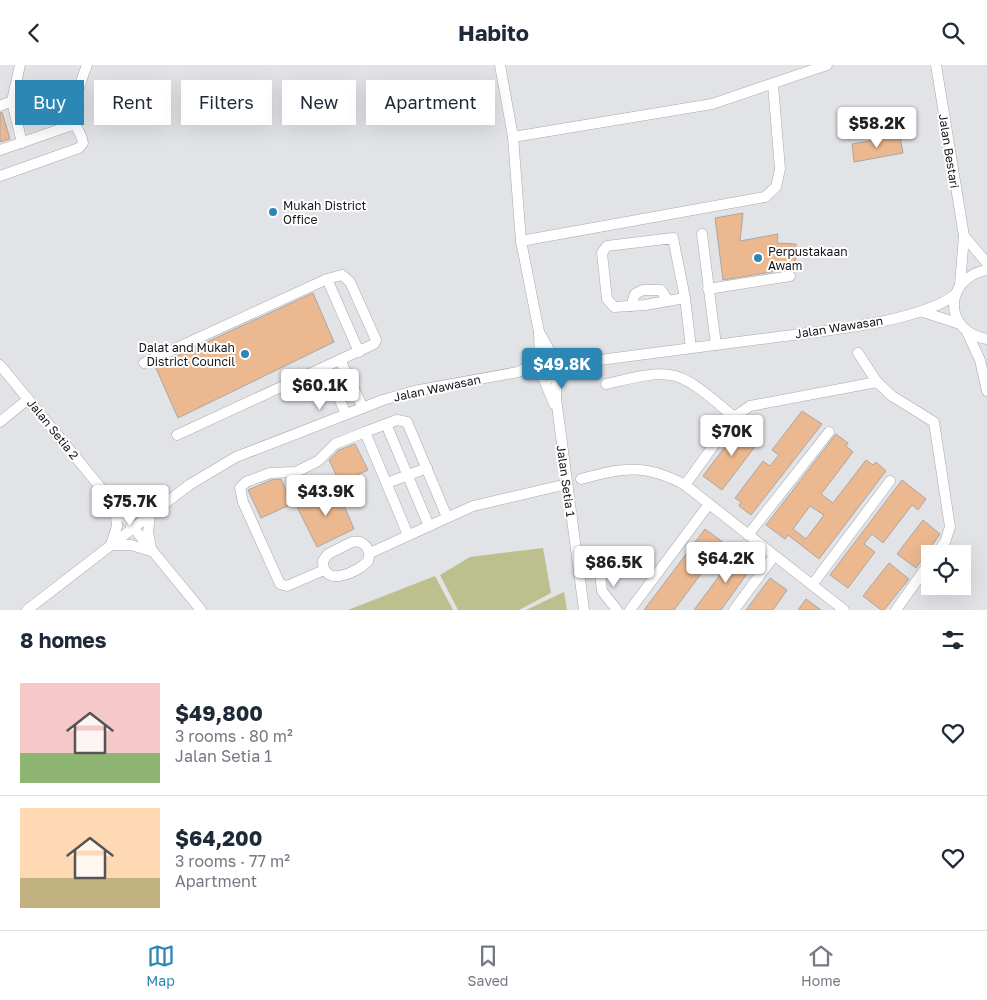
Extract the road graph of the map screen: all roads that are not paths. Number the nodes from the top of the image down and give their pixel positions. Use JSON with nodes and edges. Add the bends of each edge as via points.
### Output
{"nodes":[{"id":1,"x":20,"y":65,"type":"edge"},
{"id":2,"x":87,"y":65,"type":"edge"},
{"id":3,"x":500,"y":65,"type":"edge"},
{"id":4,"x":827,"y":65,"type":"edge"},
{"id":5,"x":936,"y":65,"type":"edge"},
{"id":6,"x":83,"y":80,"type":"edge"},
{"id":7,"x":773,"y":85,"type":"junction"},
{"id":8,"x":12,"y":101,"type":"junction"},
{"id":9,"x":0,"y":106,"type":"edge"},
{"id":10,"x":70,"y":125,"type":"edge"},
{"id":11,"x":76,"y":125,"type":"edge"},
{"id":12,"x":513,"y":137,"type":"junction"},
{"id":13,"x":22,"y":143,"type":"junction"},
{"id":14,"x":0,"y":150,"type":"edge"},
{"id":15,"x":0,"y":176,"type":"edge"},
{"id":16,"x":702,"y":234,"type":"dead end"},
{"id":17,"x":964,"y":236,"type":"junction"},
{"id":18,"x":521,"y":241,"type":"junction"},
{"id":19,"x":987,"y":263,"type":"edge"},
{"id":20,"x":987,"y":270,"type":"edge"},
{"id":21,"x":790,"y":276,"type":"dead end"},
{"id":22,"x":327,"y":279,"type":"junction"},
{"id":23,"x":708,"y":289,"type":"junction"},
{"id":24,"x":958,"y":289,"type":"junction"},
{"id":25,"x":685,"y":298,"type":"junction"},
{"id":26,"x":668,"y":301,"type":"junction"},
{"id":27,"x":631,"y":306,"type":"junction"},
{"id":28,"x":922,"y":312,"type":"junction"},
{"id":29,"x":963,"y":328,"type":"junction"},
{"id":30,"x":539,"y":333,"type":"junction"},
{"id":31,"x":987,"y":339,"type":"edge"},
{"id":32,"x":716,"y":345,"type":"junction"},
{"id":33,"x":691,"y":348,"type":"junction"},
{"id":34,"x":359,"y":351,"type":"junction"},
{"id":35,"x":858,"y":353,"type":"dead end"},
{"id":36,"x":553,"y":357,"type":"junction"},
{"id":37,"x":340,"y":360,"type":"junction"},
{"id":38,"x":539,"y":361,"type":"junction"},
{"id":39,"x":144,"y":363,"type":"dead end"},
{"id":40,"x":577,"y":363,"type":"junction"},
{"id":41,"x":0,"y":365,"type":"edge"},
{"id":42,"x":326,"y":367,"type":"junction"},
{"id":43,"x":518,"y":372,"type":"junction"},
{"id":44,"x":557,"y":373,"type":"junction"},
{"id":45,"x":543,"y":377,"type":"junction"},
{"id":46,"x":877,"y":382,"type":"junction"},
{"id":47,"x":606,"y":384,"type":"dead end"},
{"id":48,"x":987,"y":391,"type":"edge"},
{"id":49,"x":28,"y":399,"type":"junction"},
{"id":50,"x":364,"y":408,"type":"junction"},
{"id":51,"x":557,"y":412,"type":"junction"},
{"id":52,"x":346,"y":414,"type":"junction"},
{"id":53,"x":734,"y":417,"type":"junction"},
{"id":54,"x":0,"y":422,"type":"edge"},
{"id":55,"x":386,"y":424,"type":"junction"},
{"id":56,"x":365,"y":432,"type":"junction"},
{"id":57,"x":829,"y":432,"type":"dead end"},
{"id":58,"x":177,"y":435,"type":"dead end"},
{"id":59,"x":427,"y":468,"type":"junction"},
{"id":60,"x":407,"y":475,"type":"junction"},
{"id":61,"x":581,"y":479,"type":"dead end"},
{"id":62,"x":890,"y":481,"type":"dead end"},
{"id":63,"x":387,"y":483,"type":"junction"},
{"id":64,"x":567,"y":484,"type":"junction"},
{"id":65,"x":685,"y":485,"type":"junction"},
{"id":66,"x":114,"y":505,"type":"junction"},
{"id":67,"x":709,"y":505,"type":"junction"},
{"id":68,"x":150,"y":515,"type":"junction"},
{"id":69,"x":447,"y":517,"type":"junction"},
{"id":70,"x":429,"y":526,"type":"junction"},
{"id":71,"x":133,"y":528,"type":"junction"},
{"id":72,"x":408,"y":535,"type":"junction"},
{"id":73,"x":748,"y":535,"type":"junction"},
{"id":74,"x":110,"y":545,"type":"junction"},
{"id":75,"x":943,"y":545,"type":"edge"},
{"id":76,"x":152,"y":551,"type":"junction"},
{"id":77,"x":370,"y":553,"type":"junction"},
{"id":78,"x":774,"y":556,"type":"junction"},
{"id":79,"x":324,"y":570,"type":"junction"},
{"id":80,"x":600,"y":574,"type":"dead end"},
{"id":81,"x":921,"y":575,"type":"edge"},
{"id":82,"x":812,"y":585,"type":"junction"},
{"id":83,"x":841,"y":609,"type":"edge"},
{"id":84,"x":27,"y":610,"type":"edge"},
{"id":85,"x":201,"y":610,"type":"edge"},
{"id":86,"x":584,"y":610,"type":"edge"},
{"id":87,"x":617,"y":610,"type":"edge"},
{"id":88,"x":630,"y":610,"type":"edge"},
{"id":89,"x":734,"y":610,"type":"edge"},
{"id":90,"x":896,"y":610,"type":"edge"}],
"edges":[{"from":1,"to":8,"type":"street"},
{"from":2,"to":6,"type":"street"},
{"from":3,"to":12,"type":"street"},
{"from":4,"to":7,"type":"street"},
{"from":5,"to":17,"type":"street","name":"Jalan Bestari"},
{"from":7,"to":12,"type":"street","via":[[712,104]]},
{"from":7,"to":18,"type":"street","via":[[780,169],[776,187],[765,197]]},
{"from":8,"to":9,"type":"street"},
{"from":8,"to":13,"type":"street"},
{"from":10,"to":13,"type":"street"},
{"from":11,"to":15,"type":"street","via":[[82,134],[83,143],[79,148]]},
{"from":12,"to":18,"type":"street"},
{"from":13,"to":14,"type":"street"},
{"from":16,"to":23,"type":"street"},
{"from":17,"to":19,"type":"street"},
{"from":17,"to":24,"type":"street","name":"Jalan Bestari"},
{"from":18,"to":30,"type":"street"},
{"from":20,"to":24,"type":"street","name":"Jalan Wawasan","via":[[976,272]]},
{"from":21,"to":23,"type":"street"},
{"from":22,"to":34,"type":"street"},
{"from":22,"to":34,"type":"street","via":[[342,275],[350,282],[376,340],[374,345]]},
{"from":22,"to":39,"type":"street"},
{"from":23,"to":32,"type":"street"},
{"from":24,"to":28,"type":"street","name":"Jalan Wawasan","via":[[940,305]]},
{"from":24,"to":29,"type":"street","name":"Jalan Bestari","via":[[954,309]]},
{"from":25,"to":26,"type":"street"},
{"from":25,"to":27,"type":"street","via":[[673,238],[608,247],[602,253],[607,299],[614,307]]},
{"from":25,"to":33,"type":"street"},
{"from":26,"to":27,"type":"street"},
{"from":26,"to":27,"type":"street","via":[[660,290],[643,290],[634,294]]},
{"from":28,"to":29,"type":"street","name":"Jalan Wawasan"},
{"from":28,"to":32,"type":"street","name":"Jalan Wawasan","via":[[842,328]]},
{"from":29,"to":31,"type":"street","name":"Jalan Wawasan"},
{"from":29,"to":48,"type":"street","via":[[980,360]]},
{"from":30,"to":36,"type":"street"},
{"from":30,"to":38,"type":"street"},
{"from":32,"to":33,"type":"street","name":"Jalan Wawasan"},
{"from":33,"to":40,"type":"street","name":"Jalan Wawasan"},
{"from":34,"to":37,"type":"street"},
{"from":35,"to":46,"type":"street"},
{"from":36,"to":38,"type":"street"},
{"from":36,"to":40,"type":"street","name":"Jalan Wawasan"},
{"from":36,"to":44,"type":"street","via":[[558,362]]},
{"from":37,"to":42,"type":"street"},
{"from":37,"to":50,"type":"street"},
{"from":38,"to":43,"type":"street","name":"Jalan Wawasan"},
{"from":38,"to":45,"type":"street","via":[[538,369]]},
{"from":40,"to":44,"type":"street","name":"Jalan Wawasan"},
{"from":41,"to":49,"type":"street","name":"Jalan Setia 2"},
{"from":42,"to":52,"type":"street"},
{"from":42,"to":58,"type":"street"},
{"from":43,"to":45,"type":"street","name":"Jalan Wawasan"},
{"from":43,"to":50,"type":"street","name":"Jalan Wawasan","via":[[414,391]]},
{"from":44,"to":45,"type":"street","via":[[551,378]]},
{"from":44,"to":51,"type":"street","name":"Jalan Setia 1"},
{"from":45,"to":51,"type":"street","name":"Jalan Setia 1"},
{"from":46,"to":53,"type":"street","via":[[759,403]]},
{"from":46,"to":75,"type":"street","via":[[892,396],[934,422],[950,527]]},
{"from":47,"to":53,"type":"street","via":[[671,375],[692,384]]},
{"from":49,"to":54,"type":"street"},
{"from":49,"to":66,"type":"street","name":"Jalan Setia 2"},
{"from":50,"to":52,"type":"street","name":"Jalan Wawasan"},
{"from":51,"to":64,"type":"street","name":"Jalan Setia 1"},
{"from":52,"to":68,"type":"street","name":"Jalan Wawasan","via":[[214,468]]},
{"from":53,"to":65,"type":"street"},
{"from":55,"to":56,"type":"street"},
{"from":55,"to":59,"type":"street","via":[[402,419],[407,422]]},
{"from":55,"to":60,"type":"street"},
{"from":56,"to":63,"type":"street"},
{"from":56,"to":79,"type":"street","via":[[335,444],[318,461],[296,472],[270,473],[246,482],[240,488],[243,502],[280,584],[287,586]]},
{"from":57,"to":73,"type":"street"},
{"from":59,"to":60,"type":"street"},
{"from":59,"to":69,"type":"street"},
{"from":60,"to":63,"type":"street"},
{"from":60,"to":70,"type":"street"},
{"from":61,"to":65,"type":"street","via":[[637,468],[660,473]]},
{"from":62,"to":82,"type":"street"},
{"from":63,"to":72,"type":"street"},
{"from":64,"to":69,"type":"street","via":[[486,501]]},
{"from":64,"to":86,"type":"street","name":"Jalan Setia 1"},
{"from":65,"to":67,"type":"street"},
{"from":66,"to":68,"type":"street","via":[[133,516]]},
{"from":66,"to":71,"type":"street","name":"Jalan Setia 2"},
{"from":66,"to":74,"type":"street","via":[[117,526]]},
{"from":67,"to":73,"type":"street"},
{"from":67,"to":88,"type":"street"},
{"from":68,"to":71,"type":"street","name":"Jalan Wawasan"},
{"from":68,"to":76,"type":"street","via":[[148,532]]},
{"from":69,"to":70,"type":"street"},
{"from":70,"to":72,"type":"street"},
{"from":71,"to":74,"type":"street","name":"Jalan Wawasan"},
{"from":71,"to":76,"type":"street","name":"Jalan Setia 2"},
{"from":72,"to":77,"type":"street"},
{"from":73,"to":78,"type":"street"},
{"from":74,"to":76,"type":"street","via":[[131,545]]},
{"from":74,"to":84,"type":"street","name":"Jalan Wawasan"},
{"from":76,"to":85,"type":"street","name":"Jalan Setia 2"},
{"from":77,"to":79,"type":"street","via":[[366,563],[347,573],[333,578]]},
{"from":77,"to":79,"type":"street","via":[[364,544],[352,542],[325,557],[322,563]]},
{"from":78,"to":82,"type":"street"},
{"from":78,"to":89,"type":"street"},
{"from":80,"to":87,"type":"street","via":[[605,598]]},
{"from":81,"to":90,"type":"street"},
{"from":82,"to":83,"type":"street"}]}
